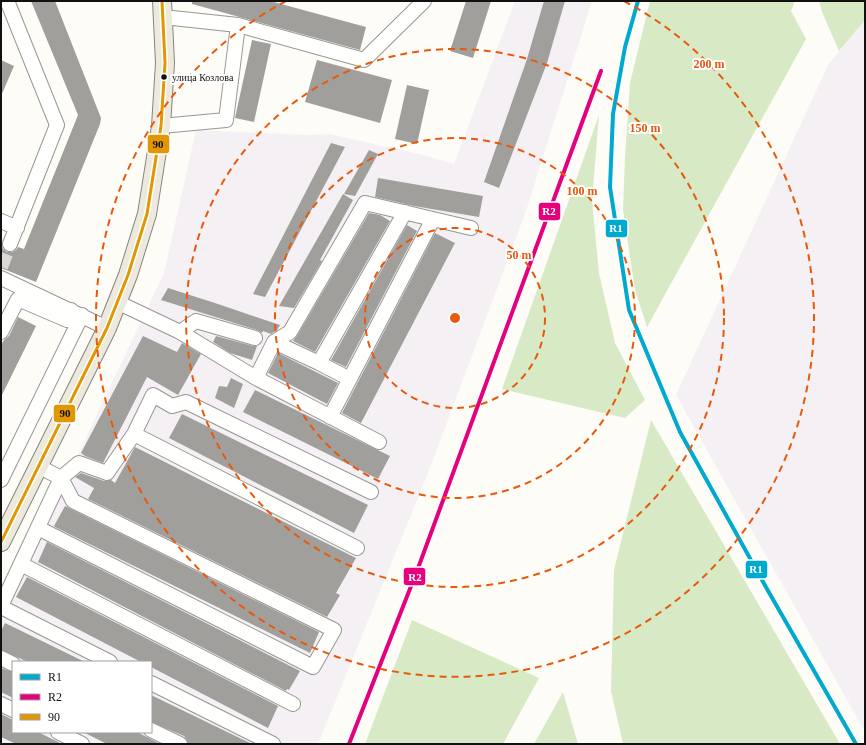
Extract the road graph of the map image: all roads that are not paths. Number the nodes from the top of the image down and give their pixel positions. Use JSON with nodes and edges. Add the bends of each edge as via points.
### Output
{"nodes":[{"id":1,"x":424,"y":1,"type":"edge"},
{"id":2,"x":10,"y":2,"type":"edge"},
{"id":3,"x":162,"y":9,"type":"edge"},
{"id":4,"x":238,"y":25,"type":"junction"},
{"id":5,"x":161,"y":126,"type":"junction"},
{"id":6,"x":405,"y":212,"type":"junction"},
{"id":7,"x":433,"y":219,"type":"junction"},
{"id":8,"x":1,"y":221,"type":"edge"},
{"id":9,"x":17,"y":228,"type":"junction"},
{"id":10,"x":471,"y":228,"type":"dead end"},
{"id":11,"x":10,"y":244,"type":"tunnel mouth"},
{"id":12,"x":1,"y":278,"type":"edge"},
{"id":13,"x":117,"y":302,"type":"junction"},
{"id":14,"x":77,"y":313,"type":"junction"},
{"id":15,"x":107,"y":328,"type":"junction"},
{"id":16,"x":1,"y":332,"type":"edge"},
{"id":17,"x":180,"y":332,"type":"junction"},
{"id":18,"x":255,"y":338,"type":"dead end"},
{"id":19,"x":274,"y":342,"type":"junction"},
{"id":20,"x":319,"y":362,"type":"junction"},
{"id":21,"x":256,"y":378,"type":"junction"},
{"id":22,"x":350,"y":379,"type":"junction"},
{"id":23,"x":330,"y":417,"type":"junction"},
{"id":24,"x":134,"y":434,"type":"junction"},
{"id":25,"x":379,"y":442,"type":"dead end"},
{"id":26,"x":38,"y":466,"type":"junction"},
{"id":27,"x":61,"y":478,"type":"junction"},
{"id":28,"x":1,"y":480,"type":"edge"},
{"id":29,"x":371,"y":492,"type":"dead end"},
{"id":30,"x":38,"y":528,"type":"junction"},
{"id":31,"x":1,"y":542,"type":"edge"},
{"id":32,"x":357,"y":548,"type":"dead end"},
{"id":33,"x":21,"y":564,"type":"junction"},
{"id":34,"x":1,"y":607,"type":"edge"},
{"id":35,"x":1,"y":658,"type":"edge"},
{"id":36,"x":108,"y":661,"type":"edge"},
{"id":37,"x":12,"y":664,"type":"edge"},
{"id":38,"x":152,"y":684,"type":"edge"},
{"id":39,"x":1,"y":704,"type":"edge"},
{"id":40,"x":293,"y":704,"type":"dead end"},
{"id":41,"x":12,"y":710,"type":"edge"},
{"id":42,"x":152,"y":730,"type":"edge"},
{"id":43,"x":60,"y":733,"type":"edge"},
{"id":44,"x":82,"y":744,"type":"edge"},
{"id":45,"x":180,"y":744,"type":"edge"},
{"id":46,"x":273,"y":744,"type":"edge"}],
"edges":[{"from":1,"to":4,"type":"lane","via":[[364,60]]},
{"from":2,"to":9,"type":"lane","via":[[57,125]]},
{"from":3,"to":4,"type":"lane"},
{"from":3,"to":5,"type":"main road","via":[[165,63]]},
{"from":4,"to":5,"type":"lane","via":[[226,120]]},
{"from":5,"to":13,"type":"main road","via":[[147,214]]},
{"from":6,"to":7,"type":"lane"},
{"from":6,"to":19,"type":"lane","via":[[366,203],[290,332]]},
{"from":6,"to":20,"type":"lane"},
{"from":7,"to":10,"type":"lane"},
{"from":7,"to":22,"type":"lane"},
{"from":8,"to":9,"type":"lane"},
{"from":9,"to":11,"type":"lane"},
{"from":12,"to":14,"type":"lane"},
{"from":13,"to":15,"type":"main road"},
{"from":13,"to":17,"type":"lane"},
{"from":14,"to":15,"type":"lane"},
{"from":14,"to":16,"type":"lane","via":[[67,320],[18,299]]},
{"from":14,"to":28,"type":"lane"},
{"from":15,"to":26,"type":"main road"},
{"from":17,"to":18,"type":"lane","via":[[196,321]]},
{"from":17,"to":21,"type":"lane"},
{"from":19,"to":20,"type":"lane"},
{"from":19,"to":21,"type":"lane"},
{"from":20,"to":22,"type":"lane"},
{"from":21,"to":23,"type":"lane"},
{"from":22,"to":23,"type":"lane"},
{"from":23,"to":25,"type":"lane"},
{"from":24,"to":27,"type":"lane","via":[[107,473],[79,463]]},
{"from":24,"to":29,"type":"lane","via":[[153,396],[172,406],[186,402]]},
{"from":24,"to":32,"type":"lane"},
{"from":26,"to":27,"type":"lane"},
{"from":26,"to":31,"type":"main road"},
{"from":27,"to":30,"type":"lane"},
{"from":27,"to":30,"type":"lane","via":[[72,501],[334,630],[313,667]]},
{"from":30,"to":33,"type":"lane"},
{"from":33,"to":34,"type":"lane"},
{"from":33,"to":40,"type":"lane"},
{"from":34,"to":36,"type":"lane"},
{"from":35,"to":37,"type":"lane"},
{"from":38,"to":46,"type":"lane"},
{"from":39,"to":41,"type":"lane"},
{"from":42,"to":45,"type":"lane"},
{"from":43,"to":44,"type":"lane"}]}
